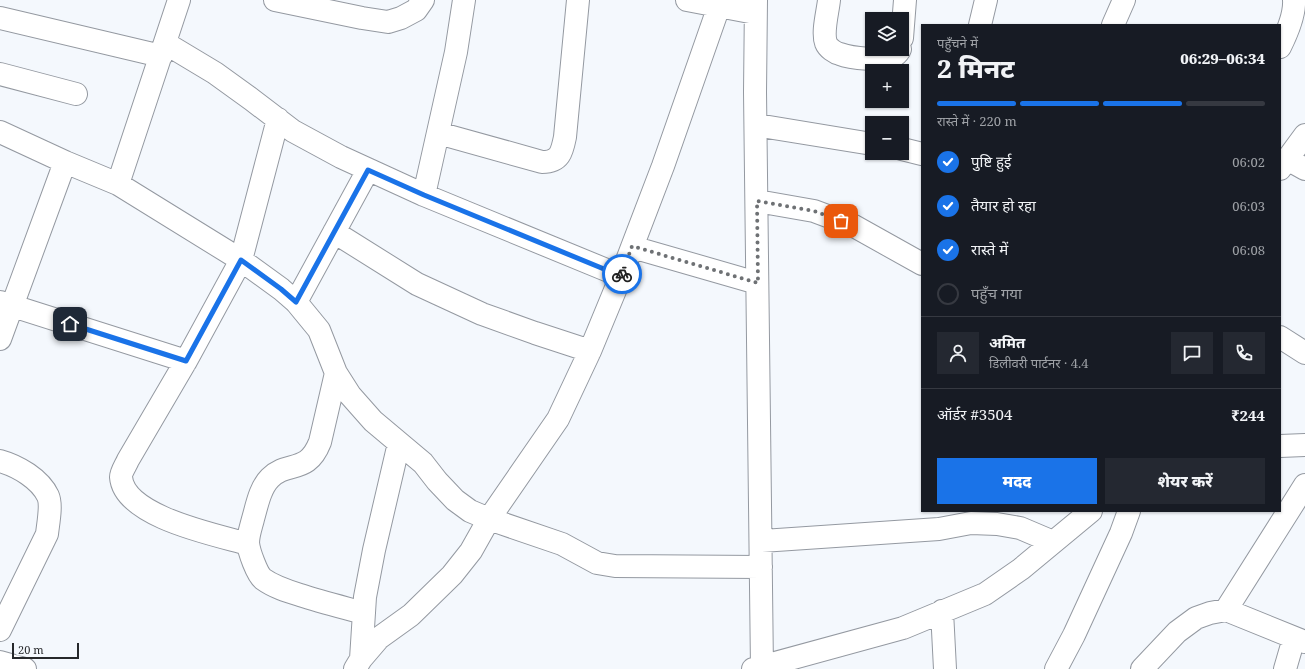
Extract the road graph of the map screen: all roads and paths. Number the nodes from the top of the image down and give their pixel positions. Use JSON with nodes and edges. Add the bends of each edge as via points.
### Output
{"nodes":[{"id":1,"x":179,"y":0,"type":"edge"},
{"id":2,"x":275,"y":0,"type":"edge"},
{"id":3,"x":423,"y":0,"type":"edge"},
{"id":4,"x":464,"y":0,"type":"edge"},
{"id":5,"x":578,"y":0,"type":"edge"},
{"id":6,"x":687,"y":0,"type":"edge"},
{"id":7,"x":829,"y":0,"type":"edge"},
{"id":8,"x":905,"y":0,"type":"edge"},
{"id":9,"x":986,"y":0,"type":"edge"},
{"id":10,"x":1124,"y":0,"type":"edge"},
{"id":11,"x":1294,"y":0,"type":"edge"},
{"id":12,"x":720,"y":6,"type":"junction"},
{"id":13,"x":756,"y":7,"type":"edge"},
{"id":14,"x":904,"y":12,"type":"edge"},
{"id":15,"x":0,"y":18,"type":"edge"},
{"id":16,"x":980,"y":24,"type":"edge"},
{"id":17,"x":1113,"y":24,"type":"edge"},
{"id":18,"x":1281,"y":44,"type":"edge"},
{"id":19,"x":163,"y":49,"type":"junction"},
{"id":20,"x":895,"y":56,"type":"edge"},
{"id":21,"x":0,"y":74,"type":"edge"},
{"id":22,"x":76,"y":94,"type":"dead end"},
{"id":23,"x":278,"y":119,"type":"junction"},
{"id":24,"x":756,"y":125,"type":"junction"},
{"id":25,"x":0,"y":132,"type":"edge"},
{"id":26,"x":438,"y":133,"type":"junction"},
{"id":27,"x":1305,"y":135,"type":"edge"},
{"id":28,"x":865,"y":143,"type":"edge"},
{"id":29,"x":909,"y":151,"type":"edge"},
{"id":30,"x":921,"y":154,"type":"edge"},
{"id":31,"x":65,"y":162,"type":"junction"},
{"id":32,"x":1291,"y":166,"type":"edge"},
{"id":33,"x":368,"y":170,"type":"junction"},
{"id":34,"x":118,"y":184,"type":"junction"},
{"id":35,"x":424,"y":195,"type":"junction"},
{"id":36,"x":757,"y":201,"type":"junction"},
{"id":37,"x":334,"y":232,"type":"junction"},
{"id":38,"x":632,"y":246,"type":"junction"},
{"id":39,"x":241,"y":260,"type":"junction"},
{"id":40,"x":921,"y":263,"type":"edge"},
{"id":41,"x":621,"y":276,"type":"junction"},
{"id":42,"x":758,"y":283,"type":"junction"},
{"id":43,"x":296,"y":302,"type":"junction"},
{"id":44,"x":6,"y":304,"type":"edge"},
{"id":45,"x":1281,"y":338,"type":"edge"},
{"id":46,"x":0,"y":339,"type":"edge"},
{"id":47,"x":590,"y":351,"type":"junction"},
{"id":48,"x":1305,"y":352,"type":"edge"},
{"id":49,"x":186,"y":361,"type":"junction"},
{"id":50,"x":336,"y":373,"type":"junction"},
{"id":51,"x":399,"y":443,"type":"junction"},
{"id":52,"x":1305,"y":445,"type":"edge"},
{"id":53,"x":1281,"y":446,"type":"edge"},
{"id":54,"x":0,"y":461,"type":"edge"},
{"id":55,"x":1305,"y":485,"type":"edge"},
{"id":56,"x":1090,"y":512,"type":"edge"},
{"id":57,"x":1129,"y":512,"type":"edge"},
{"id":58,"x":489,"y":519,"type":"junction"},
{"id":59,"x":761,"y":541,"type":"junction"},
{"id":60,"x":1053,"y":542,"type":"junction"},
{"id":61,"x":248,"y":544,"type":"junction"},
{"id":62,"x":761,"y":567,"type":"junction"},
{"id":63,"x":1226,"y":610,"type":"junction"},
{"id":64,"x":942,"y":611,"type":"junction"},
{"id":65,"x":364,"y":613,"type":"junction"},
{"id":66,"x":0,"y":630,"type":"edge"},
{"id":67,"x":1299,"y":640,"type":"edge"},
{"id":68,"x":0,"y":662,"type":"edge"},
{"id":69,"x":358,"y":664,"type":"edge"},
{"id":70,"x":759,"y":668,"type":"edge"},
{"id":71,"x":25,"y":669,"type":"edge"},
{"id":72,"x":945,"y":669,"type":"edge"},
{"id":73,"x":1056,"y":669,"type":"edge"},
{"id":74,"x":1142,"y":669,"type":"edge"},
{"id":75,"x":1285,"y":669,"type":"edge"}],
"edges":[{"from":1,"to":19,"type":"street"},
{"from":2,"to":3,"type":"street","via":[[388,22],[416,10]]},
{"from":4,"to":26,"type":"street","via":[[456,52]]},
{"from":5,"to":26,"type":"street","via":[[565,137],[557,158],[542,162]]},
{"from":6,"to":12,"type":"street"},
{"from":7,"to":20,"type":"street","via":[[825,33],[826,44],[832,51],[852,57],[887,59]]},
{"from":8,"to":14,"type":"street"},
{"from":9,"to":16,"type":"street"},
{"from":10,"to":17,"type":"street"},
{"from":11,"to":18,"type":"street"},
{"from":12,"to":13,"type":"street"},
{"from":12,"to":38,"type":"street"},
{"from":13,"to":24,"type":"street"},
{"from":15,"to":19,"type":"street"},
{"from":19,"to":23,"type":"street","via":[[216,73]]},
{"from":19,"to":34,"type":"street"},
{"from":21,"to":22,"type":"street"},
{"from":23,"to":33,"type":"street","via":[[293,131]]},
{"from":23,"to":39,"type":"street"},
{"from":24,"to":28,"type":"street"},
{"from":24,"to":36,"type":"street"},
{"from":25,"to":31,"type":"street"},
{"from":26,"to":35,"type":"street"},
{"from":27,"to":32,"type":"street"},
{"from":29,"to":30,"type":"street"},
{"from":31,"to":34,"type":"street"},
{"from":31,"to":44,"type":"street"},
{"from":33,"to":35,"type":"street"},
{"from":33,"to":37,"type":"street"},
{"from":34,"to":39,"type":"street"},
{"from":35,"to":41,"type":"street"},
{"from":36,"to":40,"type":"street","via":[[821,213],[854,226]]},
{"from":36,"to":42,"type":"street"},
{"from":37,"to":43,"type":"street"},
{"from":37,"to":47,"type":"street","via":[[417,284],[482,314]]},
{"from":38,"to":41,"type":"street"},
{"from":38,"to":42,"type":"street"},
{"from":39,"to":43,"type":"street"},
{"from":39,"to":49,"type":"street"},
{"from":41,"to":47,"type":"street"},
{"from":42,"to":59,"type":"street"},
{"from":43,"to":50,"type":"street","via":[[319,330]]},
{"from":44,"to":46,"type":"street"},
{"from":44,"to":49,"type":"street"},
{"from":45,"to":48,"type":"street"},
{"from":47,"to":58,"type":"street","via":[[558,419]]},
{"from":49,"to":61,"type":"street","via":[[128,460],[121,476],[124,488],[135,501],[156,514],[186,526]]},
{"from":50,"to":51,"type":"street","via":[[350,395],[373,421]]},
{"from":50,"to":61,"type":"street","via":[[316,452],[301,465],[275,473],[268,480],[255,511]]},
{"from":51,"to":58,"type":"street","via":[[423,463],[455,500],[470,511]]},
{"from":51,"to":65,"type":"street","via":[[374,550]]},
{"from":52,"to":53,"type":"street"},
{"from":54,"to":66,"type":"street","via":[[38,482],[48,497],[49,516],[47,534]]},
{"from":55,"to":63,"type":"street"},
{"from":56,"to":60,"type":"street"},
{"from":57,"to":73,"type":"street","via":[[1074,635]]},
{"from":58,"to":62,"type":"street","via":[[562,544],[597,563],[615,566]]},
{"from":58,"to":69,"type":"street","via":[[471,551],[452,575],[411,615],[379,638]]},
{"from":59,"to":60,"type":"street","via":[[939,529],[971,523],[1020,528]]},
{"from":59,"to":62,"type":"street"},
{"from":60,"to":64,"type":"street","via":[[1021,569],[985,594]]},
{"from":61,"to":65,"type":"street","via":[[254,564],[262,578],[280,588]]},
{"from":62,"to":70,"type":"street"},
{"from":63,"to":67,"type":"street"},
{"from":63,"to":74,"type":"street","via":[[1196,618],[1177,632]]},
{"from":64,"to":70,"type":"street","via":[[903,628]]},
{"from":64,"to":72,"type":"street"},
{"from":65,"to":69,"type":"street"},
{"from":67,"to":75,"type":"street"},
{"from":68,"to":71,"type":"street"}]}
